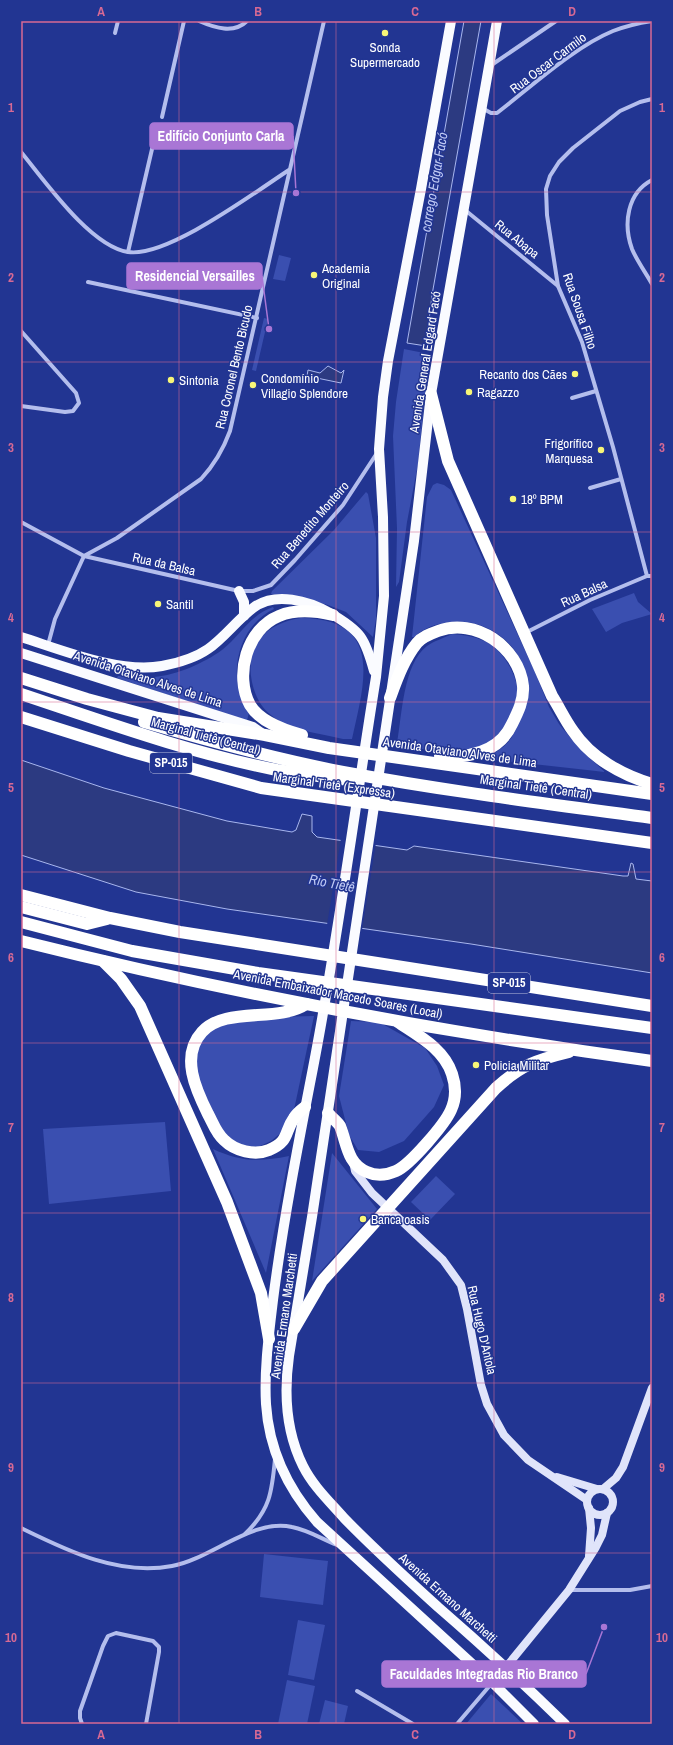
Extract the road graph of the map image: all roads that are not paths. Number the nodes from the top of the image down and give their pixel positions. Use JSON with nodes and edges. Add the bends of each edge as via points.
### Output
{"nodes":[{"id":1,"x":118,"y":21,"type":"edge"},
{"id":2,"x":184,"y":21,"type":"edge"},
{"id":3,"x":199,"y":21,"type":"edge"},
{"id":4,"x":248,"y":21,"type":"edge"},
{"id":5,"x":324,"y":21,"type":"edge"},
{"id":6,"x":451,"y":21,"type":"edge"},
{"id":7,"x":496,"y":21,"type":"edge"},
{"id":8,"x":556,"y":21,"type":"edge"},
{"id":9,"x":652,"y":21,"type":"edge"},
{"id":10,"x":209,"y":23,"type":"edge"},
{"id":11,"x":116,"y":33,"type":"dead end"},
{"id":12,"x":489,"y":66,"type":"junction"},
{"id":13,"x":652,"y":99,"type":"edge"},
{"id":14,"x":481,"y":108,"type":"junction"},
{"id":15,"x":162,"y":117,"type":"dead end"},
{"id":16,"x":156,"y":132,"type":"dead end"},
{"id":17,"x":21,"y":152,"type":"edge"},
{"id":18,"x":289,"y":170,"type":"junction"},
{"id":19,"x":652,"y":180,"type":"edge"},
{"id":20,"x":464,"y":208,"type":"junction"},
{"id":21,"x":128,"y":252,"type":"junction"},
{"id":22,"x":88,"y":282,"type":"dead end"},
{"id":23,"x":652,"y":284,"type":"edge"},
{"id":24,"x":558,"y":286,"type":"junction"},
{"id":25,"x":256,"y":318,"type":"junction"},
{"id":26,"x":21,"y":331,"type":"edge"},
{"id":27,"x":596,"y":391,"type":"junction"},
{"id":28,"x":432,"y":394,"type":"junction"},
{"id":29,"x":572,"y":398,"type":"dead end"},
{"id":30,"x":21,"y":406,"type":"edge"},
{"id":31,"x":379,"y":449,"type":"junction"},
{"id":32,"x":621,"y":479,"type":"junction"},
{"id":33,"x":590,"y":488,"type":"dead end"},
{"id":34,"x":21,"y":522,"type":"edge"},
{"id":35,"x":84,"y":556,"type":"junction"},
{"id":36,"x":650,"y":576,"type":"edge"},
{"id":37,"x":239,"y":591,"type":"junction"},
{"id":38,"x":333,"y":615,"type":"junction"},
{"id":39,"x":244,"y":616,"type":"junction"},
{"id":40,"x":525,"y":633,"type":"junction"},
{"id":41,"x":21,"y":637,"type":"edge"},
{"id":42,"x":33,"y":640,"type":"junction"},
{"id":43,"x":48,"y":645,"type":"junction"},
{"id":44,"x":25,"y":654,"type":"edge"},
{"id":45,"x":376,"y":677,"type":"junction"},
{"id":46,"x":21,"y":678,"type":"edge"},
{"id":47,"x":21,"y":694,"type":"edge"},
{"id":48,"x":88,"y":699,"type":"junction"},
{"id":49,"x":389,"y":703,"type":"junction"},
{"id":50,"x":21,"y":717,"type":"edge"},
{"id":51,"x":265,"y":735,"type":"junction"},
{"id":52,"x":329,"y":748,"type":"junction"},
{"id":53,"x":426,"y":761,"type":"junction"},
{"id":54,"x":416,"y":784,"type":"junction"},
{"id":55,"x":652,"y":784,"type":"edge"},
{"id":56,"x":652,"y":794,"type":"edge"},
{"id":57,"x":652,"y":818,"type":"edge"},
{"id":58,"x":652,"y":843,"type":"edge"},
{"id":59,"x":21,"y":895,"type":"edge"},
{"id":60,"x":21,"y":908,"type":"edge"},
{"id":61,"x":110,"y":918,"type":"junction"},
{"id":62,"x":21,"y":922,"type":"edge"},
{"id":63,"x":21,"y":926,"type":"edge"},
{"id":64,"x":42,"y":929,"type":"junction"},
{"id":65,"x":21,"y":941,"type":"edge"},
{"id":66,"x":103,"y":961,"type":"junction"},
{"id":67,"x":306,"y":1004,"type":"junction"},
{"id":68,"x":652,"y":1006,"type":"edge"},
{"id":69,"x":394,"y":1020,"type":"junction"},
{"id":70,"x":652,"y":1028,"type":"edge"},
{"id":71,"x":339,"y":1042,"type":"joint"},
{"id":72,"x":574,"y":1050,"type":"junction"},
{"id":73,"x":652,"y":1061,"type":"edge"},
{"id":74,"x":305,"y":1107,"type":"junction"},
{"id":75,"x":328,"y":1114,"type":"junction"},
{"id":76,"x":353,"y":1162,"type":"junction"},
{"id":77,"x":388,"y":1208,"type":"junction"},
{"id":78,"x":294,"y":1329,"type":"junction"},
{"id":79,"x":269,"y":1339,"type":"junction"},
{"id":80,"x":652,"y":1388,"type":"edge"},
{"id":81,"x":275,"y":1452,"type":"junction"},
{"id":82,"x":545,"y":1473,"type":"junction"},
{"id":83,"x":600,"y":1489,"type":"junction"},
{"id":84,"x":588,"y":1504,"type":"junction"},
{"id":85,"x":607,"y":1513,"type":"junction"},
{"id":86,"x":21,"y":1528,"type":"edge"},
{"id":87,"x":243,"y":1535,"type":"junction"},
{"id":88,"x":349,"y":1550,"type":"junction"},
{"id":89,"x":588,"y":1561,"type":"junction"},
{"id":90,"x":652,"y":1586,"type":"edge"},
{"id":91,"x":569,"y":1590,"type":"junction"},
{"id":92,"x":506,"y":1667,"type":"junction"},
{"id":93,"x":492,"y":1683,"type":"junction"},
{"id":94,"x":357,"y":1691,"type":"dead end"},
{"id":95,"x":82,"y":1724,"type":"edge"},
{"id":96,"x":146,"y":1724,"type":"edge"},
{"id":97,"x":413,"y":1724,"type":"edge"},
{"id":98,"x":457,"y":1724,"type":"edge"},
{"id":99,"x":534,"y":1724,"type":"edge"},
{"id":100,"x":565,"y":1724,"type":"edge"}],
"edges":[{"from":1,"to":11,"type":"street"},
{"from":2,"to":15,"type":"street"},
{"from":3,"to":10,"type":"street"},
{"from":4,"to":10,"type":"street","via":[[237,28],[226,29]]},
{"from":5,"to":18,"type":"street","name":"Rua Coronel Bento Bicudo"},
{"from":6,"to":31,"type":"main road","via":[[422,189],[388,361]]},
{"from":7,"to":12,"type":"main road","name":"Avenida General Edgard Facó"},
{"from":8,"to":12,"type":"street"},
{"from":9,"to":14,"type":"street","name":"Rua Oscar Carmilo","via":[[634,24],[592,42],[498,113]]},
{"from":12,"to":14,"type":"main road","name":"Avenida General Edgard Facó"},
{"from":13,"to":24,"type":"street","name":"Rua Sousa Filho","via":[[620,111],[573,148],[550,176],[546,189],[547,215]]},
{"from":14,"to":20,"type":"main road","name":"Avenida General Edgard Facó"},
{"from":16,"to":21,"type":"street"},
{"from":17,"to":21,"type":"street","via":[[89,230],[107,243]]},
{"from":18,"to":21,"type":"street","via":[[212,220],[174,240],[154,248]]},
{"from":18,"to":25,"type":"street","name":"Rua Coronel Bento Bicudo"},
{"from":19,"to":23,"type":"street","via":[[632,199],[627,222],[632,249]]},
{"from":20,"to":24,"type":"street","name":"Rua Abapa"},
{"from":20,"to":28,"type":"main road","name":"Avenida General Edgard Facó"},
{"from":22,"to":25,"type":"street"},
{"from":24,"to":27,"type":"street","name":"Rua Sousa Filho","via":[[582,342]]},
{"from":25,"to":35,"type":"street","name":"Rua Coronel Bento Bicudo","via":[[230,431],[222,452],[212,467],[201,479],[118,538]]},
{"from":26,"to":30,"type":"street","via":[[76,393],[79,403],[73,411],[65,412]]},
{"from":27,"to":29,"type":"street"},
{"from":27,"to":32,"type":"street","name":"Rua Sousa Filho"},
{"from":28,"to":40,"type":"highway","via":[[448,461]]},
{"from":28,"to":49,"type":"main road","name":"Avenida General Edgard Facó","via":[[414,541]]},
{"from":31,"to":37,"type":"street","name":"Rua Benedito Monteiro","via":[[343,505],[295,560],[270,585],[253,591]]},
{"from":31,"to":45,"type":"main road","via":[[384,517],[384,596]]},
{"from":32,"to":33,"type":"street"},
{"from":32,"to":36,"type":"street","name":"Rua Sousa Filho"},
{"from":34,"to":35,"type":"street","name":"Rua da Balsa"},
{"from":35,"to":37,"type":"street","name":"Rua da Balsa"},
{"from":35,"to":43,"type":"street","via":[[55,620]]},
{"from":36,"to":40,"type":"street","name":"Rua Balsa","via":[[590,600]]},
{"from":37,"to":39,"type":"main road","via":[[244,602]]},
{"from":38,"to":39,"type":"main road","name":"Avenida Otaviano Alves de Lima","via":[[319,607],[284,599],[260,603]]},
{"from":38,"to":45,"type":"main road","name":"Avenida Otaviano Alves de Lima","via":[[359,634],[366,644]]},
{"from":38,"to":52,"type":"highway","via":[[298,612],[278,616],[267,624],[249,645],[243,676],[251,705],[262,717],[289,732],[320,741]]},
{"from":39,"to":43,"type":"main road","name":"Avenida Otaviano Alves de Lima","via":[[208,649],[160,666],[132,668],[116,665]]},
{"from":40,"to":55,"type":"highway","via":[[552,696],[574,732],[594,754],[616,770]]},
{"from":41,"to":42,"type":"main road","name":"Avenida Otaviano Alves de Lima"},
{"from":42,"to":43,"type":"main road","name":"Avenida Otaviano Alves de Lima"},
{"from":42,"to":44,"type":"main road"},
{"from":44,"to":51,"type":"main road","name":"Avenida Otaviano Alves de Lima","via":[[253,727]]},
{"from":45,"to":74,"type":"main road","name":"Avenida Ermano Marchetti"},
{"from":46,"to":48,"type":"highway","name":"Avenida Otaviano Alves de Lima"},
{"from":47,"to":54,"type":"highway","name":"Marginal Tietê (Central)","via":[[178,745],[277,770],[388,785]]},
{"from":48,"to":51,"type":"highway","name":"Avenida Otaviano Alves de Lima","via":[[158,718]]},
{"from":48,"to":54,"type":"highway","via":[[108,712],[220,744],[343,772]]},
{"from":49,"to":53,"type":"highway","via":[[400,671],[417,643],[427,635],[440,630],[462,627],[482,632],[494,639],[516,664],[523,685],[523,696],[510,731],[489,750],[461,757],[437,755]]},
{"from":49,"to":71,"type":"main road","name":"Avenida General Edgard Facó"},
{"from":50,"to":58,"type":"highway","name":"Marginal Tietê (Expressa)","number":"SP-015","via":[[261,788]]},
{"from":51,"to":52,"type":"highway","name":"Avenida Otaviano Alves de Lima"},
{"from":52,"to":53,"type":"highway","name":"Avenida Otaviano Alves de Lima"},
{"from":53,"to":56,"type":"highway","name":"Avenida Otaviano Alves de Lima"},
{"from":54,"to":57,"type":"highway","name":"Marginal Tietê (Central)"},
{"from":59,"to":61,"type":"highway","number":"SP-015"},
{"from":60,"to":61,"type":"highway","via":[[87,924]]},
{"from":61,"to":68,"type":"highway","number":"SP-015","via":[[172,931]]},
{"from":62,"to":64,"type":"highway"},
{"from":63,"to":64,"type":"highway"},
{"from":64,"to":70,"type":"highway","via":[[132,952],[309,981]]},
{"from":65,"to":66,"type":"highway","name":"Avenida Embaixador Macedo Soares (Local)"},
{"from":66,"to":67,"type":"highway","name":"Avenida Embaixador Macedo Soares (Local)"},
{"from":66,"to":79,"type":"highway","via":[[121,979],[140,1006],[227,1202],[261,1293]]},
{"from":67,"to":69,"type":"highway","name":"Avenida Embaixador Macedo Soares (Local)"},
{"from":67,"to":74,"type":"highway","via":[[294,1010],[232,1018],[210,1025],[196,1040],[192,1063],[192,1078],[216,1130],[224,1140],[241,1151],[268,1151],[278,1145],[288,1134],[294,1118]]},
{"from":69,"to":72,"type":"highway","name":"Avenida Embaixador Macedo Soares (Local)"},
{"from":69,"to":76,"type":"highway","via":[[443,1056],[452,1074],[454,1101],[447,1117],[423,1148],[398,1171],[378,1175],[366,1172]]},
{"from":71,"to":75,"type":"main road","name":"Avenida Ermano Marchetti"},
{"from":72,"to":73,"type":"highway","name":"Avenida Embaixador Macedo Soares (Local)"},
{"from":72,"to":77,"type":"highway","via":[[538,1060],[509,1076],[482,1102]]},
{"from":74,"to":79,"type":"main road","name":"Avenida Ermano Marchetti","via":[[289,1190]]},
{"from":75,"to":76,"type":"highway","via":[[340,1125],[342,1137]]},
{"from":75,"to":78,"type":"main road","name":"Avenida Ermano Marchetti"},
{"from":76,"to":77,"type":"street","name":"Rua Hugo D'Antola","via":[[354,1171]]},
{"from":77,"to":78,"type":"highway","via":[[322,1281]]},
{"from":77,"to":82,"type":"street","name":"Rua Hugo D'Antola","via":[[443,1260],[460,1285],[487,1404],[508,1440]]},
{"from":78,"to":92,"type":"main road","name":"Avenida Ermano Marchetti","via":[[286,1376],[286,1395],[294,1442],[303,1466],[319,1491],[374,1549]]},
{"from":79,"to":81,"type":"main road","name":"Avenida Ermano Marchetti","via":[[266,1405]]},
{"from":80,"to":83,"type":"street","via":[[622,1467],[616,1478]]},
{"from":81,"to":87,"type":"street","via":[[272,1491],[268,1502],[257,1522]]},
{"from":81,"to":88,"type":"main road","name":"Avenida Ermano Marchetti","via":[[290,1487],[302,1505]]},
{"from":82,"to":83,"type":"street","name":"Rua Hugo D'Antola"},
{"from":82,"to":84,"type":"street","name":"Rua Hugo D'Antola"},
{"from":83,"to":84,"type":"street","via":[[590,1493]]},
{"from":83,"to":85,"type":"street","via":[[607,1491],[613,1498],[613,1506]]},
{"from":84,"to":85,"type":"street","via":[[599,1515]]},
{"from":84,"to":89,"type":"street","via":[[591,1528]]},
{"from":85,"to":89,"type":"street","via":[[602,1535]]},
{"from":86,"to":87,"type":"street","via":[[96,1560],[142,1568],[172,1566],[194,1560]]},
{"from":87,"to":88,"type":"street","via":[[267,1527],[291,1526]]},
{"from":88,"to":93,"type":"main road","name":"Avenida Ermano Marchetti"},
{"from":89,"to":91,"type":"street"},
{"from":90,"to":91,"type":"street","via":[[630,1590]]},
{"from":91,"to":92,"type":"street"},
{"from":92,"to":93,"type":"street"},
{"from":92,"to":100,"type":"main road","name":"Avenida Ermano Marchetti"},
{"from":93,"to":98,"type":"street"},
{"from":93,"to":99,"type":"main road","name":"Avenida Ermano Marchetti"},
{"from":94,"to":97,"type":"street"},
{"from":95,"to":96,"type":"street","via":[[80,1711],[103,1646],[108,1636],[116,1633],[153,1641],[158,1647]]}]}
